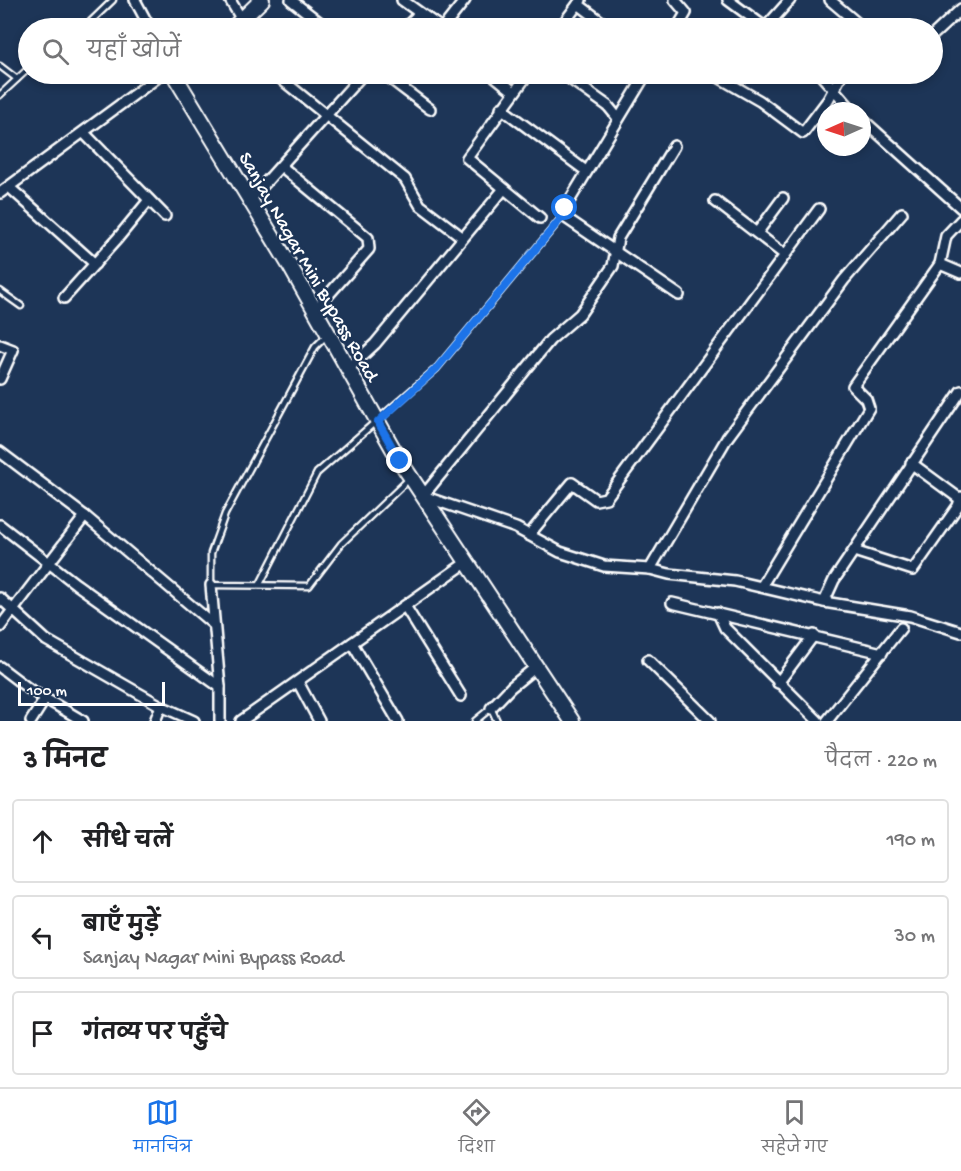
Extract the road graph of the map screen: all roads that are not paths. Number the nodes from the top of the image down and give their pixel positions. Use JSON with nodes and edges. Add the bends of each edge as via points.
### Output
{"nodes":[{"id":1,"x":113,"y":0,"type":"edge"},
{"id":2,"x":135,"y":0,"type":"edge"},
{"id":3,"x":230,"y":0,"type":"edge"},
{"id":4,"x":262,"y":0,"type":"edge"},
{"id":5,"x":291,"y":0,"type":"edge"},
{"id":6,"x":402,"y":0,"type":"edge"},
{"id":7,"x":465,"y":0,"type":"edge"},
{"id":8,"x":675,"y":0,"type":"edge"},
{"id":9,"x":729,"y":0,"type":"edge"},
{"id":10,"x":790,"y":0,"type":"edge"},
{"id":11,"x":832,"y":1,"type":"edge"},
{"id":12,"x":580,"y":2,"type":"edge"},
{"id":13,"x":961,"y":9,"type":"edge"},
{"id":14,"x":419,"y":14,"type":"junction"},
{"id":15,"x":94,"y":18,"type":"edge"},
{"id":16,"x":145,"y":18,"type":"edge"},
{"id":17,"x":236,"y":18,"type":"edge"},
{"id":18,"x":244,"y":18,"type":"edge"},
{"id":19,"x":314,"y":18,"type":"edge"},
{"id":20,"x":415,"y":18,"type":"edge"},
{"id":21,"x":426,"y":18,"type":"edge"},
{"id":22,"x":450,"y":18,"type":"edge"},
{"id":23,"x":568,"y":18,"type":"edge"},
{"id":24,"x":598,"y":18,"type":"edge"},
{"id":25,"x":683,"y":18,"type":"edge"},
{"id":26,"x":752,"y":18,"type":"edge"},
{"id":27,"x":774,"y":18,"type":"edge"},
{"id":28,"x":852,"y":18,"type":"edge"},
{"id":29,"x":943,"y":26,"type":"edge"},
{"id":30,"x":0,"y":66,"type":"edge"},
{"id":31,"x":17,"y":79,"type":"joint"},
{"id":32,"x":159,"y":84,"type":"edge"},
{"id":33,"x":179,"y":84,"type":"edge"},
{"id":34,"x":288,"y":84,"type":"edge"},
{"id":35,"x":354,"y":84,"type":"edge"},
{"id":36,"x":397,"y":84,"type":"edge"},
{"id":37,"x":504,"y":84,"type":"edge"},
{"id":38,"x":519,"y":84,"type":"edge"},
{"id":39,"x":577,"y":84,"type":"edge"},
{"id":40,"x":639,"y":84,"type":"edge"},
{"id":41,"x":730,"y":84,"type":"edge"},
{"id":42,"x":828,"y":84,"type":"edge"},
{"id":43,"x":836,"y":84,"type":"edge"},
{"id":44,"x":832,"y":90,"type":"junction"},
{"id":45,"x":513,"y":91,"type":"junction"},
{"id":46,"x":0,"y":95,"type":"edge"},
{"id":47,"x":844,"y":102,"type":"edge"},
{"id":48,"x":501,"y":108,"type":"junction"},
{"id":49,"x":430,"y":109,"type":"dead end"},
{"id":50,"x":327,"y":115,"type":"junction"},
{"id":51,"x":618,"y":117,"type":"junction"},
{"id":52,"x":871,"y":127,"type":"edge"},
{"id":53,"x":84,"y":133,"type":"junction"},
{"id":54,"x":674,"y":146,"type":"dead end"},
{"id":55,"x":281,"y":166,"type":"junction"},
{"id":56,"x":586,"y":171,"type":"junction"},
{"id":57,"x":9,"y":187,"type":"junction"},
{"id":58,"x":503,"y":190,"type":"junction"},
{"id":59,"x":0,"y":193,"type":"edge"},
{"id":60,"x":783,"y":198,"type":"dead end"},
{"id":61,"x":149,"y":200,"type":"junction"},
{"id":62,"x":250,"y":200,"type":"junction"},
{"id":63,"x":715,"y":201,"type":"dead end"},
{"id":64,"x":961,"y":208,"type":"edge"},
{"id":65,"x":819,"y":209,"type":"dead end"},
{"id":66,"x":902,"y":213,"type":"dead end"},
{"id":67,"x":165,"y":216,"type":"dead end"},
{"id":68,"x":563,"y":216,"type":"junction"},
{"id":69,"x":540,"y":218,"type":"dead end"},
{"id":70,"x":961,"y":220,"type":"edge"},
{"id":71,"x":756,"y":233,"type":"junction"},
{"id":72,"x":462,"y":237,"type":"junction"},
{"id":73,"x":616,"y":251,"type":"junction"},
{"id":74,"x":785,"y":255,"type":"junction"},
{"id":75,"x":95,"y":264,"type":"junction"},
{"id":76,"x":940,"y":264,"type":"junction"},
{"id":77,"x":961,"y":273,"type":"edge"},
{"id":78,"x":0,"y":291,"type":"edge"},
{"id":79,"x":679,"y":295,"type":"dead end"},
{"id":80,"x":64,"y":298,"type":"dead end"},
{"id":81,"x":21,"y":306,"type":"dead end"},
{"id":82,"x":315,"y":310,"type":"junction"},
{"id":83,"x":328,"y":333,"type":"junction"},
{"id":84,"x":0,"y":345,"type":"edge"},
{"id":85,"x":348,"y":369,"type":"junction"},
{"id":86,"x":0,"y":380,"type":"edge"},
{"id":87,"x":961,"y":391,"type":"edge"},
{"id":88,"x":378,"y":422,"type":"junction"},
{"id":89,"x":0,"y":452,"type":"edge"},
{"id":90,"x":911,"y":463,"type":"junction"},
{"id":91,"x":411,"y":477,"type":"junction"},
{"id":92,"x":423,"y":496,"type":"junction"},
{"id":93,"x":961,"y":498,"type":"edge"},
{"id":94,"x":85,"y":516,"type":"junction"},
{"id":95,"x":0,"y":525,"type":"edge"},
{"id":96,"x":529,"y":535,"type":"junction"},
{"id":97,"x":854,"y":551,"type":"junction"},
{"id":98,"x":49,"y":562,"type":"junction"},
{"id":99,"x":467,"y":562,"type":"junction"},
{"id":100,"x":650,"y":569,"type":"junction"},
{"id":101,"x":260,"y":584,"type":"junction"},
{"id":102,"x":211,"y":585,"type":"junction"},
{"id":103,"x":761,"y":587,"type":"junction"},
{"id":104,"x":0,"y":598,"type":"edge"},
{"id":105,"x":824,"y":602,"type":"junction"},
{"id":106,"x":672,"y":603,"type":"dead end"},
{"id":107,"x":405,"y":606,"type":"junction"},
{"id":108,"x":14,"y":610,"type":"junction"},
{"id":109,"x":718,"y":613,"type":"junction"},
{"id":110,"x":214,"y":625,"type":"junction"},
{"id":111,"x":0,"y":627,"type":"edge"},
{"id":112,"x":901,"y":628,"type":"dead end"},
{"id":113,"x":960,"y":630,"type":"edge"},
{"id":114,"x":814,"y":635,"type":"junction"},
{"id":115,"x":352,"y":644,"type":"junction"},
{"id":116,"x":882,"y":653,"type":"junction"},
{"id":117,"x":648,"y":660,"type":"dead end"},
{"id":118,"x":537,"y":666,"type":"junction"},
{"id":119,"x":0,"y":667,"type":"edge"},
{"id":120,"x":298,"y":682,"type":"junction"},
{"id":121,"x":778,"y":683,"type":"junction"},
{"id":122,"x":220,"y":687,"type":"junction"},
{"id":123,"x":461,"y":696,"type":"dead end"},
{"id":124,"x":45,"y":699,"type":"junction"},
{"id":125,"x":161,"y":706,"type":"junction"},
{"id":126,"x":491,"y":708,"type":"junction"},
{"id":127,"x":243,"y":720,"type":"edge"},
{"id":128,"x":31,"y":721,"type":"edge"},
{"id":129,"x":83,"y":721,"type":"edge"},
{"id":130,"x":154,"y":721,"type":"edge"},
{"id":131,"x":194,"y":721,"type":"edge"},
{"id":132,"x":220,"y":721,"type":"edge"},
{"id":133,"x":320,"y":721,"type":"edge"},
{"id":134,"x":398,"y":721,"type":"edge"},
{"id":135,"x":475,"y":721,"type":"edge"},
{"id":136,"x":496,"y":721,"type":"edge"},
{"id":137,"x":572,"y":721,"type":"edge"},
{"id":138,"x":710,"y":721,"type":"edge"},
{"id":139,"x":818,"y":721,"type":"edge"},
{"id":140,"x":827,"y":721,"type":"edge"}],
"edges":[{"from":1,"to":15,"type":"lane"},
{"from":2,"to":16,"type":"street"},
{"from":3,"to":17,"type":"street"},
{"from":4,"to":18,"type":"street"},
{"from":5,"to":19,"type":"street"},
{"from":6,"to":14,"type":"street"},
{"from":7,"to":22,"type":"street"},
{"from":8,"to":25,"type":"street","via":[[686,13]]},
{"from":9,"to":26,"type":"street"},
{"from":10,"to":27,"type":"street"},
{"from":11,"to":28,"type":"street"},
{"from":12,"to":23,"type":"street"},
{"from":12,"to":24,"type":"street"},
{"from":13,"to":29,"type":"street"},
{"from":14,"to":20,"type":"street"},
{"from":14,"to":21,"type":"street"},
{"from":30,"to":31,"type":"lane"},
{"from":31,"to":46,"type":"lane"},
{"from":32,"to":53,"type":"street"},
{"from":33,"to":62,"type":"street","name":"Sanjay Nagar Mini Bypass Road"},
{"from":34,"to":50,"type":"street"},
{"from":35,"to":50,"type":"street"},
{"from":36,"to":49,"type":"street"},
{"from":37,"to":45,"type":"street"},
{"from":38,"to":45,"type":"street"},
{"from":39,"to":51,"type":"street"},
{"from":40,"to":51,"type":"street"},
{"from":41,"to":44,"type":"street","via":[[803,132]]},
{"from":42,"to":44,"type":"street"},
{"from":43,"to":44,"type":"street"},
{"from":44,"to":47,"type":"street"},
{"from":45,"to":48,"type":"street"},
{"from":48,"to":56,"type":"street"},
{"from":48,"to":58,"type":"street","via":[[467,158]]},
{"from":50,"to":55,"type":"street"},
{"from":50,"to":72,"type":"street","via":[[405,179],[420,205]]},
{"from":51,"to":56,"type":"street"},
{"from":52,"to":64,"type":"street"},
{"from":53,"to":57,"type":"street"},
{"from":53,"to":61,"type":"street"},
{"from":54,"to":73,"type":"street","via":[[618,238]]},
{"from":55,"to":62,"type":"street"},
{"from":55,"to":82,"type":"street","via":[[368,238],[369,249]]},
{"from":56,"to":68,"type":"street"},
{"from":57,"to":59,"type":"street"},
{"from":57,"to":75,"type":"street"},
{"from":58,"to":69,"type":"street"},
{"from":58,"to":72,"type":"street"},
{"from":60,"to":71,"type":"street"},
{"from":61,"to":67,"type":"street"},
{"from":61,"to":75,"type":"street"},
{"from":62,"to":82,"type":"street","name":"Sanjay Nagar Mini Bypass Road"},
{"from":63,"to":71,"type":"street"},
{"from":65,"to":74,"type":"street"},
{"from":66,"to":100,"type":"street","via":[[844,280],[727,438]]},
{"from":68,"to":73,"type":"street"},
{"from":68,"to":88,"type":"lane","via":[[437,368]]},
{"from":70,"to":76,"type":"street","via":[[946,236]]},
{"from":71,"to":74,"type":"street"},
{"from":72,"to":85,"type":"street","via":[[375,344]]},
{"from":73,"to":79,"type":"street"},
{"from":73,"to":92,"type":"street","via":[[613,266],[580,314],[550,340]]},
{"from":74,"to":96,"type":"street","via":[[606,498],[596,500],[572,483]]},
{"from":75,"to":80,"type":"street"},
{"from":76,"to":77,"type":"street"},
{"from":76,"to":103,"type":"street","via":[[853,386],[869,408]]},
{"from":78,"to":81,"type":"lane"},
{"from":82,"to":83,"type":"street","name":"Sanjay Nagar Mini Bypass Road"},
{"from":83,"to":85,"type":"street","name":"Sanjay Nagar Mini Bypass Road"},
{"from":83,"to":102,"type":"lane","via":[[315,348],[225,514],[212,553]]},
{"from":84,"to":86,"type":"street","via":[[13,350]]},
{"from":85,"to":88,"type":"street","name":"Sanjay Nagar Mini Bypass Road"},
{"from":87,"to":90,"type":"street"},
{"from":88,"to":91,"type":"street","name":"Sanjay Nagar Mini Bypass Road"},
{"from":88,"to":101,"type":"lane","via":[[317,473]]},
{"from":89,"to":94,"type":"street"},
{"from":90,"to":93,"type":"street"},
{"from":90,"to":97,"type":"street"},
{"from":91,"to":92,"type":"street","name":"Sanjay Nagar Mini Bypass Road"},
{"from":91,"to":101,"type":"lane","via":[[341,544],[309,586]]},
{"from":92,"to":96,"type":"street"},
{"from":92,"to":99,"type":"street","name":"Sanjay Nagar Mini Bypass Road"},
{"from":93,"to":97,"type":"street","via":[[913,570]]},
{"from":94,"to":98,"type":"street"},
{"from":94,"to":110,"type":"street"},
{"from":95,"to":98,"type":"street"},
{"from":96,"to":100,"type":"street","via":[[560,552],[604,566]]},
{"from":97,"to":105,"type":"street"},
{"from":98,"to":108,"type":"street"},
{"from":98,"to":122,"type":"street"},
{"from":99,"to":107,"type":"street"},
{"from":99,"to":118,"type":"street","name":"Sanjay Nagar Mini Bypass Road"},
{"from":100,"to":103,"type":"street"},
{"from":101,"to":102,"type":"lane"},
{"from":102,"to":110,"type":"street"},
{"from":103,"to":105,"type":"street"},
{"from":104,"to":108,"type":"street"},
{"from":105,"to":113,"type":"street","via":[[910,616]]},
{"from":106,"to":109,"type":"street"},
{"from":107,"to":115,"type":"street"},
{"from":107,"to":123,"type":"street"},
{"from":108,"to":111,"type":"street"},
{"from":108,"to":125,"type":"street","via":[[46,640]]},
{"from":109,"to":114,"type":"street"},
{"from":109,"to":121,"type":"street","via":[[725,628]]},
{"from":110,"to":122,"type":"street"},
{"from":112,"to":116,"type":"street"},
{"from":114,"to":116,"type":"street"},
{"from":114,"to":121,"type":"street"},
{"from":115,"to":120,"type":"street"},
{"from":115,"to":134,"type":"street"},
{"from":116,"to":140,"type":"street"},
{"from":117,"to":138,"type":"street"},
{"from":118,"to":126,"type":"street"},
{"from":118,"to":137,"type":"street","name":"Sanjay Nagar Mini Bypass Road"},
{"from":119,"to":124,"type":"street"},
{"from":120,"to":127,"type":"street"},
{"from":120,"to":133,"type":"street"},
{"from":121,"to":139,"type":"street"},
{"from":122,"to":132,"type":"street"},
{"from":124,"to":128,"type":"street"},
{"from":124,"to":129,"type":"street"},
{"from":125,"to":130,"type":"street"},
{"from":125,"to":131,"type":"street"},
{"from":126,"to":135,"type":"lane"},
{"from":126,"to":136,"type":"lane"}]}
